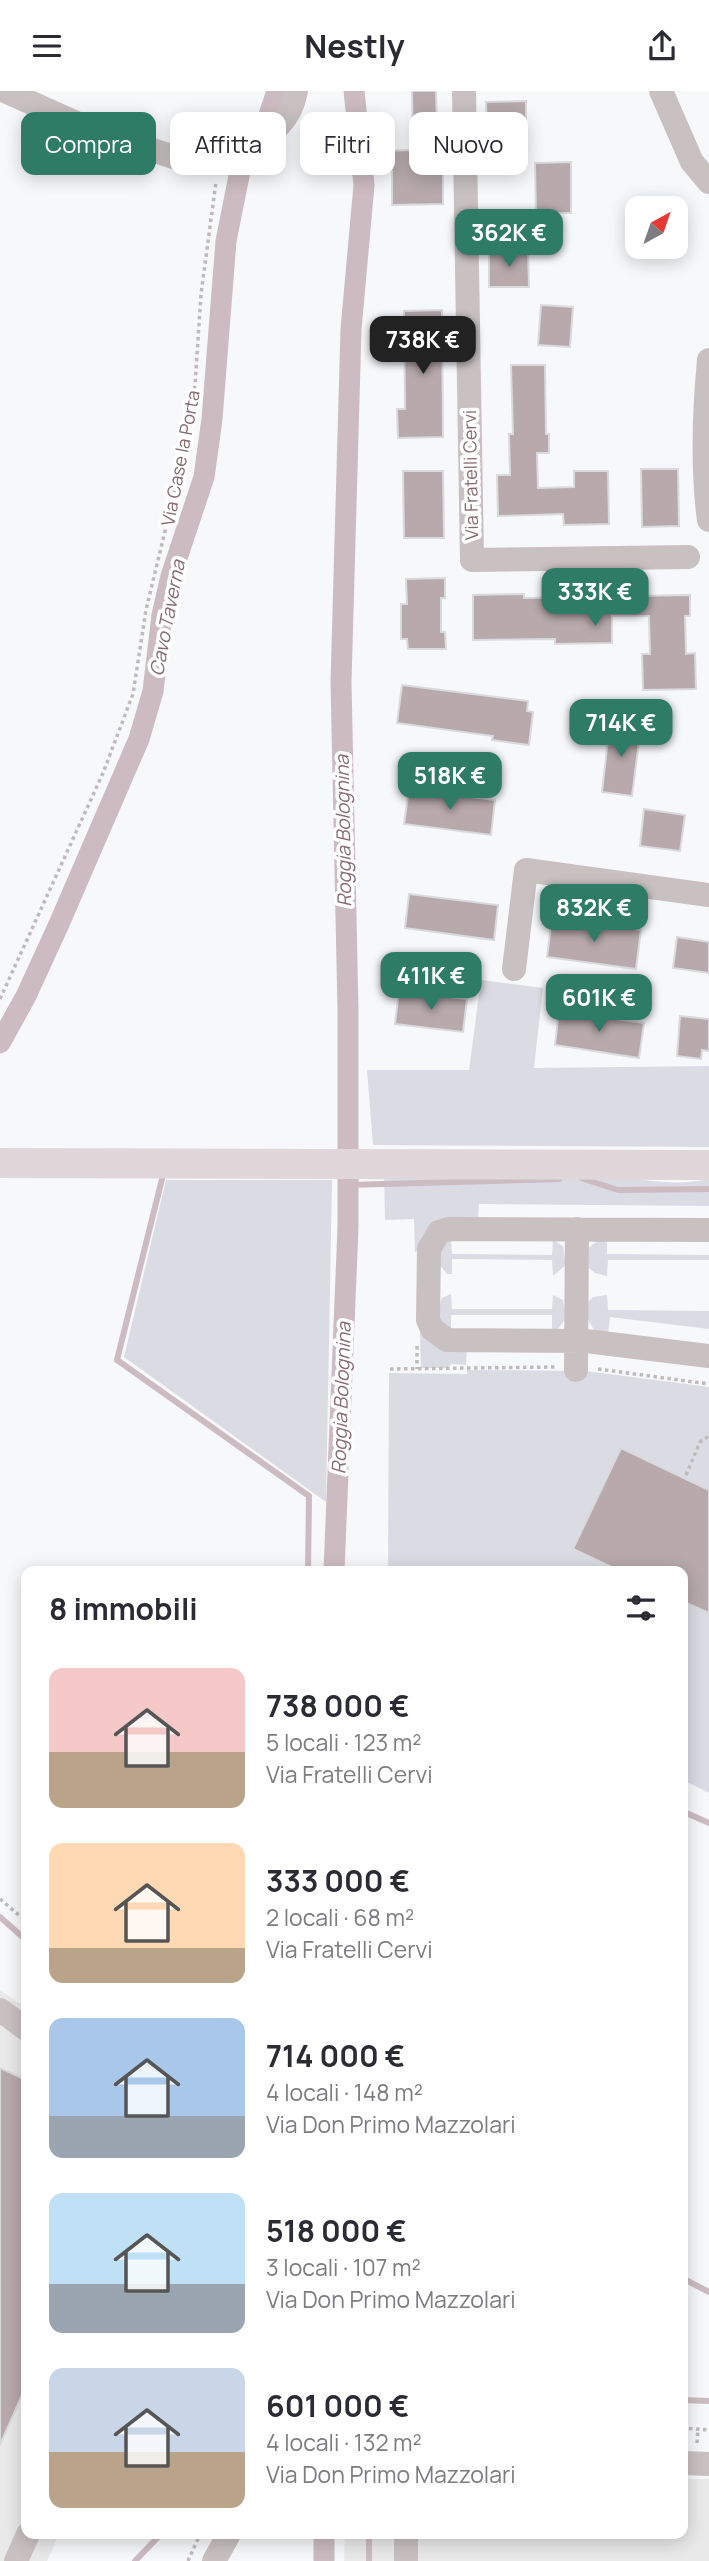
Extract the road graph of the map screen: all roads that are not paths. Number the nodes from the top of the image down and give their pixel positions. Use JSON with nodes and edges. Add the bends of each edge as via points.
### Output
{"nodes":[{"id":1,"x":5,"y":91,"type":"edge"},
{"id":2,"x":296,"y":91,"type":"edge"},
{"id":3,"x":464,"y":91,"type":"edge"},
{"id":4,"x":661,"y":91,"type":"edge"},
{"id":5,"x":709,"y":182,"type":"edge"},
{"id":6,"x":709,"y":360,"type":"edge"},
{"id":7,"x":708,"y":513,"type":"edge"},
{"id":8,"x":688,"y":557,"type":"dead end"},
{"id":9,"x":709,"y":895,"type":"edge"},
{"id":10,"x":514,"y":969,"type":"dead end"},
{"id":11,"x":0,"y":1163,"type":"edge"},
{"id":12,"x":709,"y":1165,"type":"edge"},
{"id":13,"x":577,"y":1229,"type":"junction"},
{"id":14,"x":709,"y":1230,"type":"edge"},
{"id":15,"x":576,"y":1340,"type":"junction"},
{"id":16,"x":709,"y":1356,"type":"edge"},
{"id":17,"x":576,"y":1369,"type":"road end"},
{"id":18,"x":0,"y":2010,"type":"edge"},
{"id":19,"x":21,"y":2025,"type":"edge"},
{"id":20,"x":688,"y":2463,"type":"edge"},
{"id":21,"x":709,"y":2464,"type":"edge"},
{"id":22,"x":26,"y":2539,"type":"edge"},
{"id":23,"x":226,"y":2539,"type":"edge"},
{"id":24,"x":406,"y":2539,"type":"edge"},
{"id":25,"x":16,"y":2561,"type":"edge"},
{"id":26,"x":214,"y":2561,"type":"edge"},
{"id":27,"x":407,"y":2561,"type":"edge"}],
"edges":[{"from":1,"to":2,"type":"street","via":[[94,131],[183,160],[246,149],[278,129]]},
{"from":3,"to":8,"type":"street","name":"Via Fratelli Cervi","via":[[472,560]]},
{"from":4,"to":5,"type":"street","via":[[692,162]]},
{"from":6,"to":7,"type":"street","via":[[705,396]]},
{"from":9,"to":10,"type":"street","via":[[526,870]]},
{"from":11,"to":12,"type":"main road"},
{"from":13,"to":14,"type":"street"},
{"from":13,"to":15,"type":"street"},
{"from":13,"to":15,"type":"street","via":[[449,1229],[432,1240],[428,1260],[428,1320],[447,1340]]},
{"from":15,"to":16,"type":"street"},
{"from":15,"to":17,"type":"street"},
{"from":18,"to":19,"type":"street"},
{"from":20,"to":21,"type":"street"},
{"from":22,"to":25,"type":"street"},
{"from":23,"to":26,"type":"street"},
{"from":24,"to":27,"type":"street"}]}
